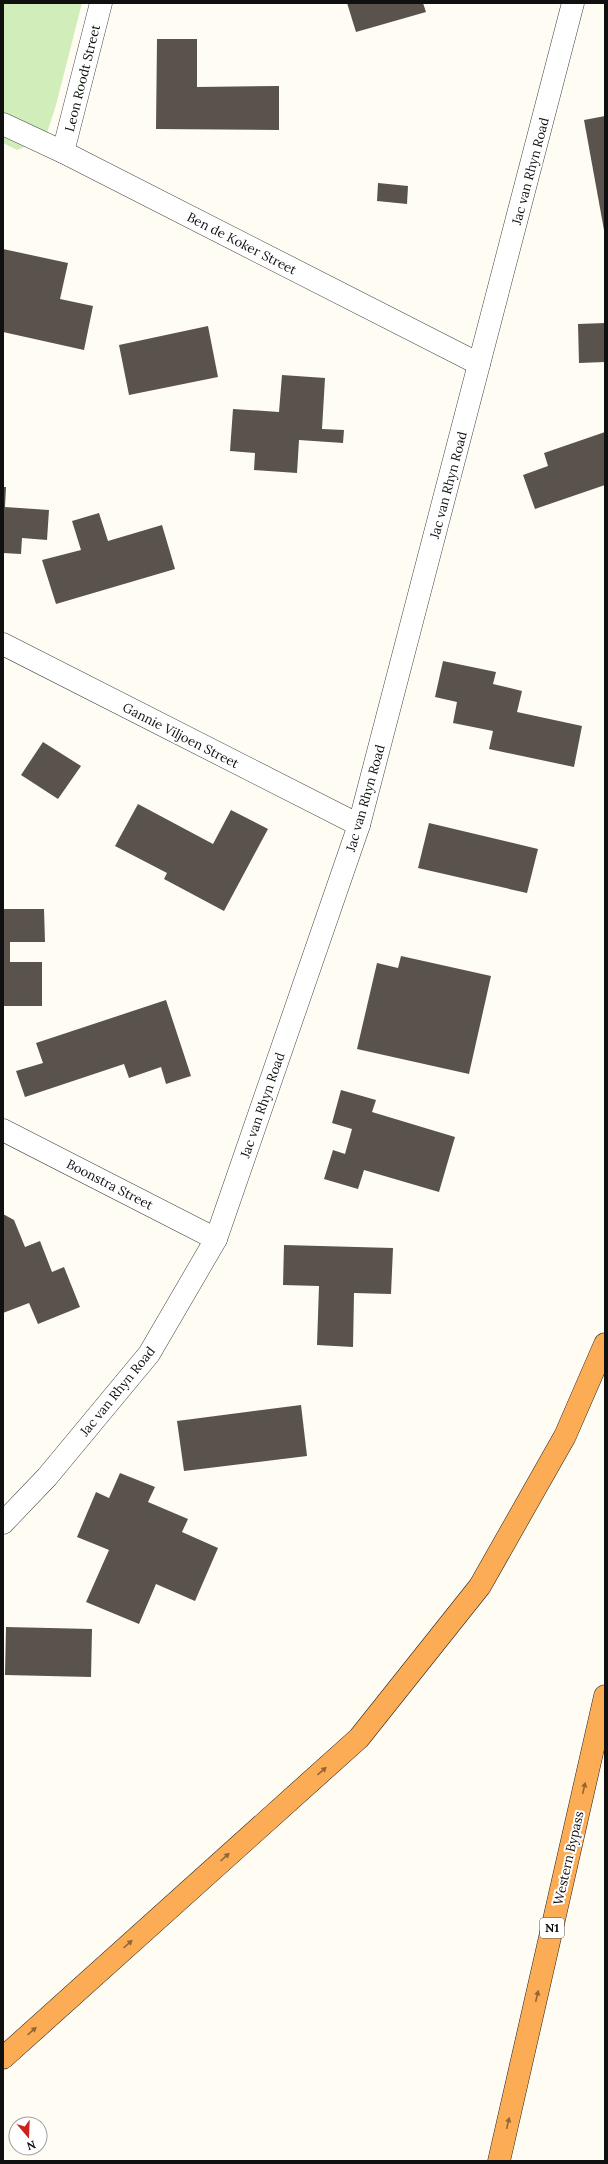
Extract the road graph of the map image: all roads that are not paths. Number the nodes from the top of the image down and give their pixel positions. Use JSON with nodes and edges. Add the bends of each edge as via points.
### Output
{"nodes":[{"id":1,"x":101,"y":3,"type":"edge"},
{"id":2,"x":573,"y":3,"type":"edge"},
{"id":3,"x":3,"y":124,"type":"edge"},
{"id":4,"x":63,"y":152,"type":"junction"},
{"id":5,"x":479,"y":364,"type":"junction"},
{"id":6,"x":3,"y":644,"type":"edge"},
{"id":7,"x":359,"y":826,"type":"junction"},
{"id":8,"x":3,"y":1130,"type":"edge"},
{"id":9,"x":216,"y":1239,"type":"junction"},
{"id":10,"x":605,"y":1344,"type":"edge"},
{"id":11,"x":3,"y":1523,"type":"edge"},
{"id":12,"x":605,"y":1696,"type":"edge"},
{"id":13,"x":3,"y":2058,"type":"edge"},
{"id":14,"x":499,"y":2161,"type":"edge"}],
"edges":[{"from":1,"to":4,"type":"street","name":"Leon Roodt Street"},
{"from":2,"to":5,"type":"street","name":"Jac van Rhyn Road"},
{"from":3,"to":4,"type":"street","name":"Ben de Koker Street"},
{"from":4,"to":5,"type":"street","name":"Ben de Koker Street"},
{"from":5,"to":7,"type":"street","name":"Jac van Rhyn Road"},
{"from":6,"to":7,"type":"street","name":"Gannie Viljoen Street"},
{"from":7,"to":9,"type":"street","name":"Jac van Rhyn Road"},
{"from":8,"to":9,"type":"street","name":"Boonstra Street"},
{"from":9,"to":11,"type":"street","name":"Jac van Rhyn Road","via":[[149,1354],[47,1477]]},
{"from":13,"to":10,"type":"highway","one_way":true,"via":[[359,1738],[480,1586],[565,1436]]},
{"from":14,"to":12,"type":"highway","name":"Western Bypass","number":"N1","one_way":true}]}
